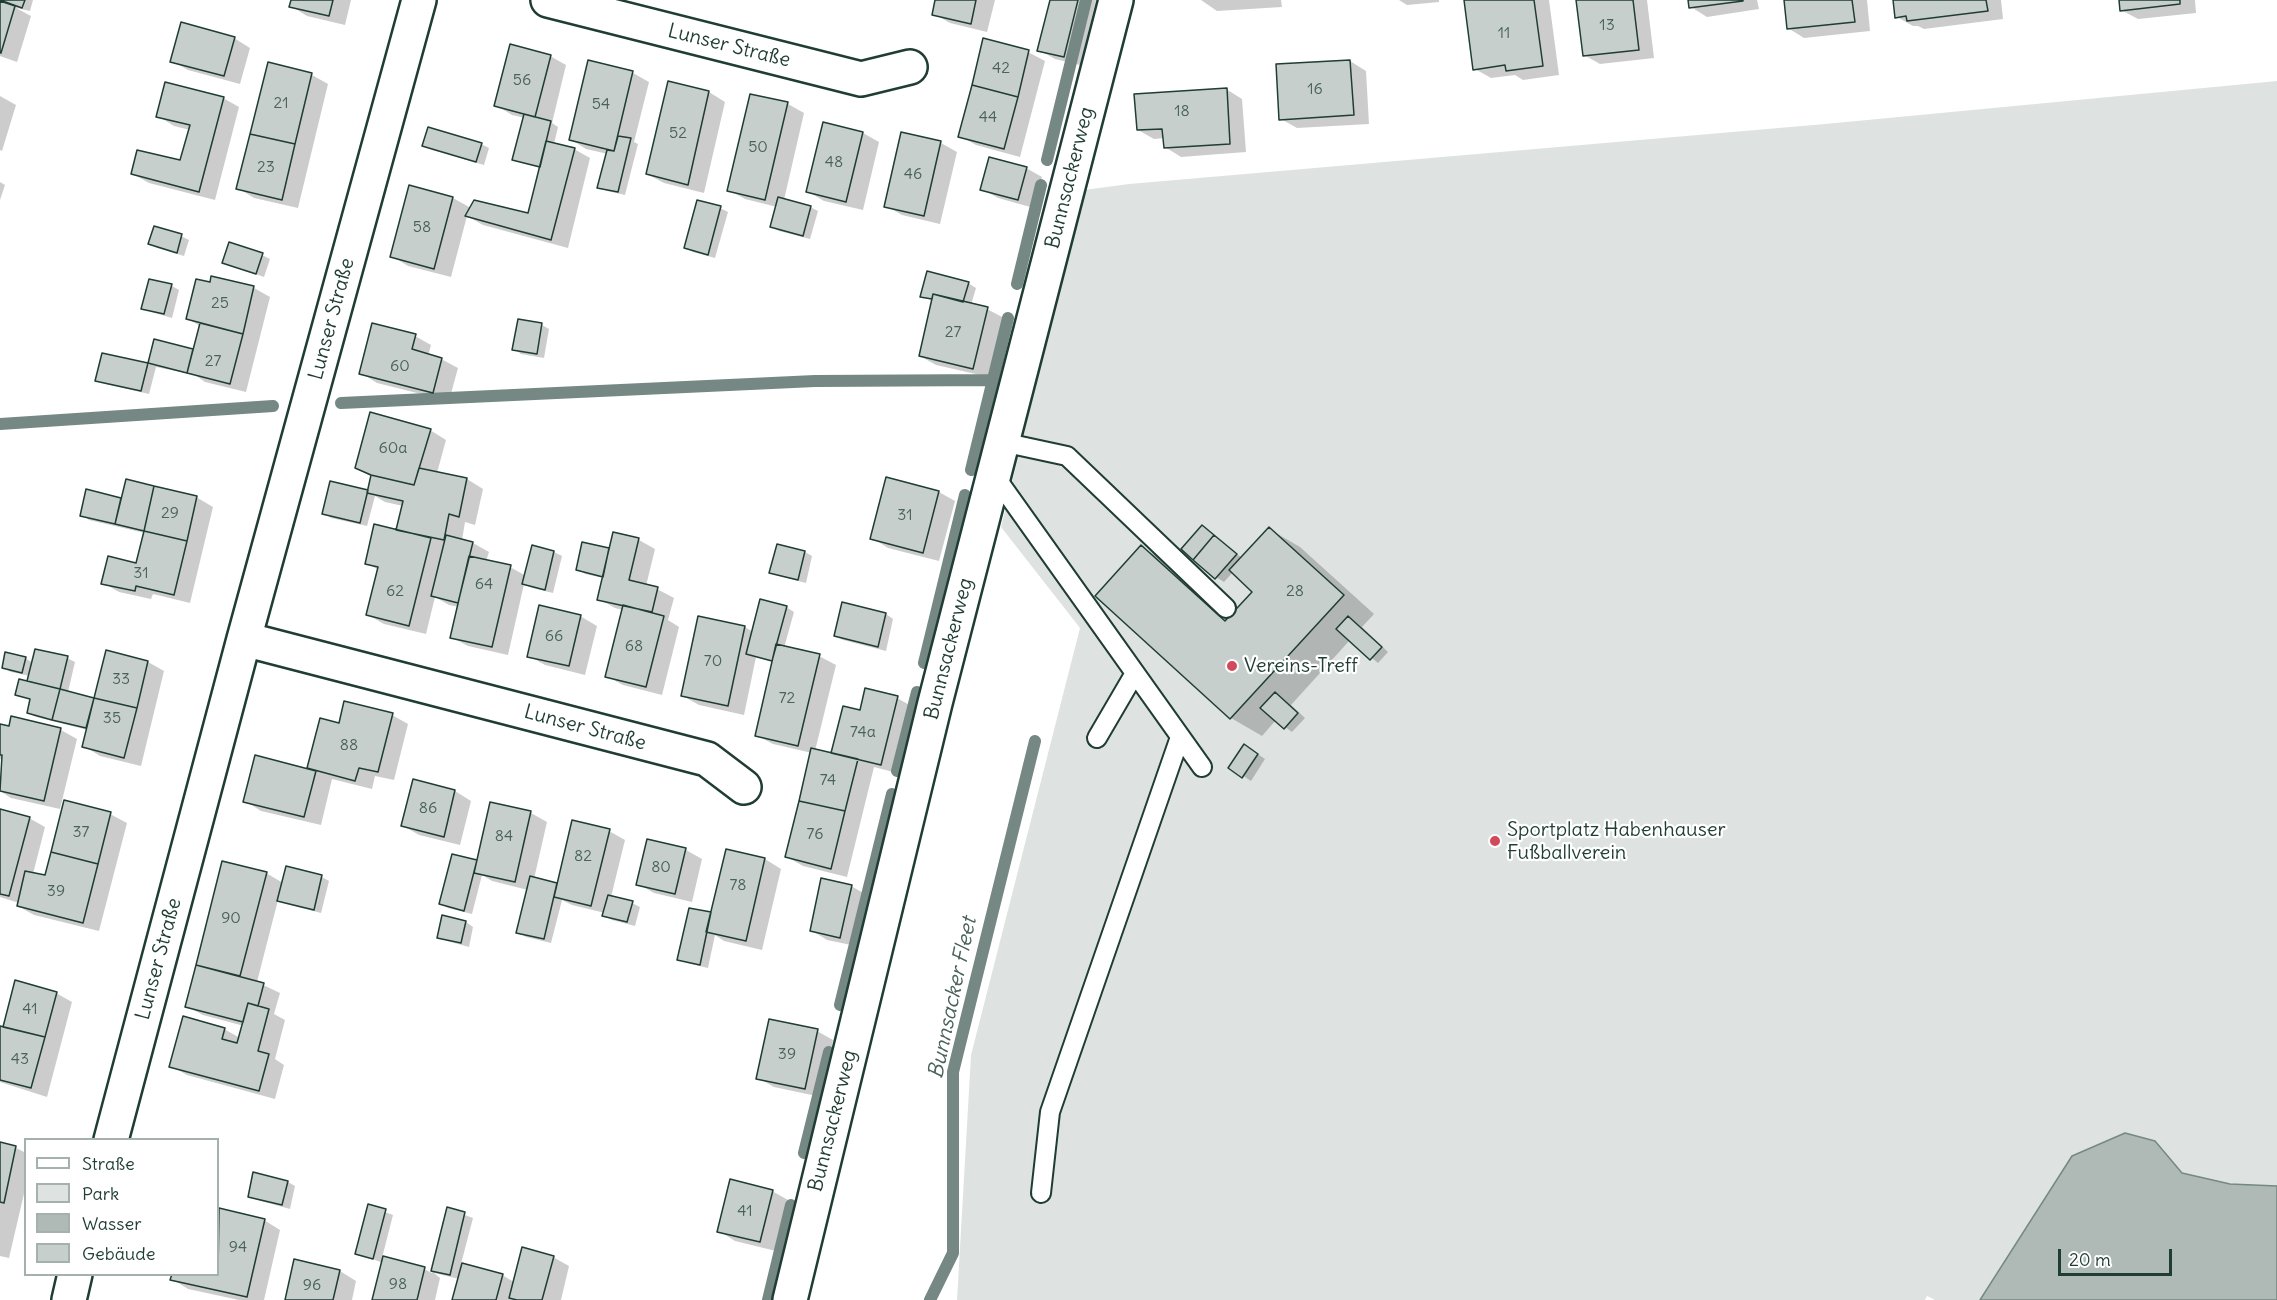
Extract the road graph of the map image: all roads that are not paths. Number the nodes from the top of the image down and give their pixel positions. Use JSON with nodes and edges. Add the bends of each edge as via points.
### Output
{"nodes":[{"id":1,"x":419,"y":0,"type":"edge"},
{"id":2,"x":548,"y":0,"type":"edge"},
{"id":3,"x":1116,"y":0,"type":"edge"},
{"id":4,"x":910,"y":67,"type":"dead end"},
{"id":5,"x":1002,"y":442,"type":"junction"},
{"id":6,"x":994,"y":475,"type":"junction"},
{"id":7,"x":1226,"y":608,"type":"dead end"},
{"id":8,"x":244,"y":639,"type":"junction"},
{"id":9,"x":1135,"y":673,"type":"junction"},
{"id":10,"x":1180,"y":737,"type":"junction"},
{"id":11,"x":1097,"y":738,"type":"dead end"},
{"id":12,"x":1202,"y":767,"type":"dead end"},
{"id":13,"x":744,"y":787,"type":"dead end"},
{"id":14,"x":112,"y":1138,"type":"edge"},
{"id":15,"x":1041,"y":1193,"type":"dead end"},
{"id":16,"x":75,"y":1276,"type":"edge"},
{"id":17,"x":69,"y":1300,"type":"edge"},
{"id":18,"x":790,"y":1300,"type":"edge"}],
"edges":[{"from":1,"to":8,"type":"street","name":"Lunser Straße"},
{"from":2,"to":4,"type":"street","name":"Lunser Straße","via":[[861,80]]},
{"from":3,"to":5,"type":"street","name":"Bunnsackerweg"},
{"from":5,"to":6,"type":"street","name":"Bunnsackerweg"},
{"from":5,"to":7,"type":"lane","via":[[1067,456]]},
{"from":6,"to":9,"type":"lane"},
{"from":6,"to":18,"type":"street","name":"Bunnsackerweg"},
{"from":8,"to":13,"type":"street","name":"Lunser Straße","via":[[707,759]]},
{"from":8,"to":14,"type":"street","name":"Lunser Straße"},
{"from":9,"to":10,"type":"lane"},
{"from":9,"to":11,"type":"lane"},
{"from":10,"to":12,"type":"lane"},
{"from":10,"to":15,"type":"lane","via":[[1050,1112]]},
{"from":16,"to":17,"type":"street"}]}
